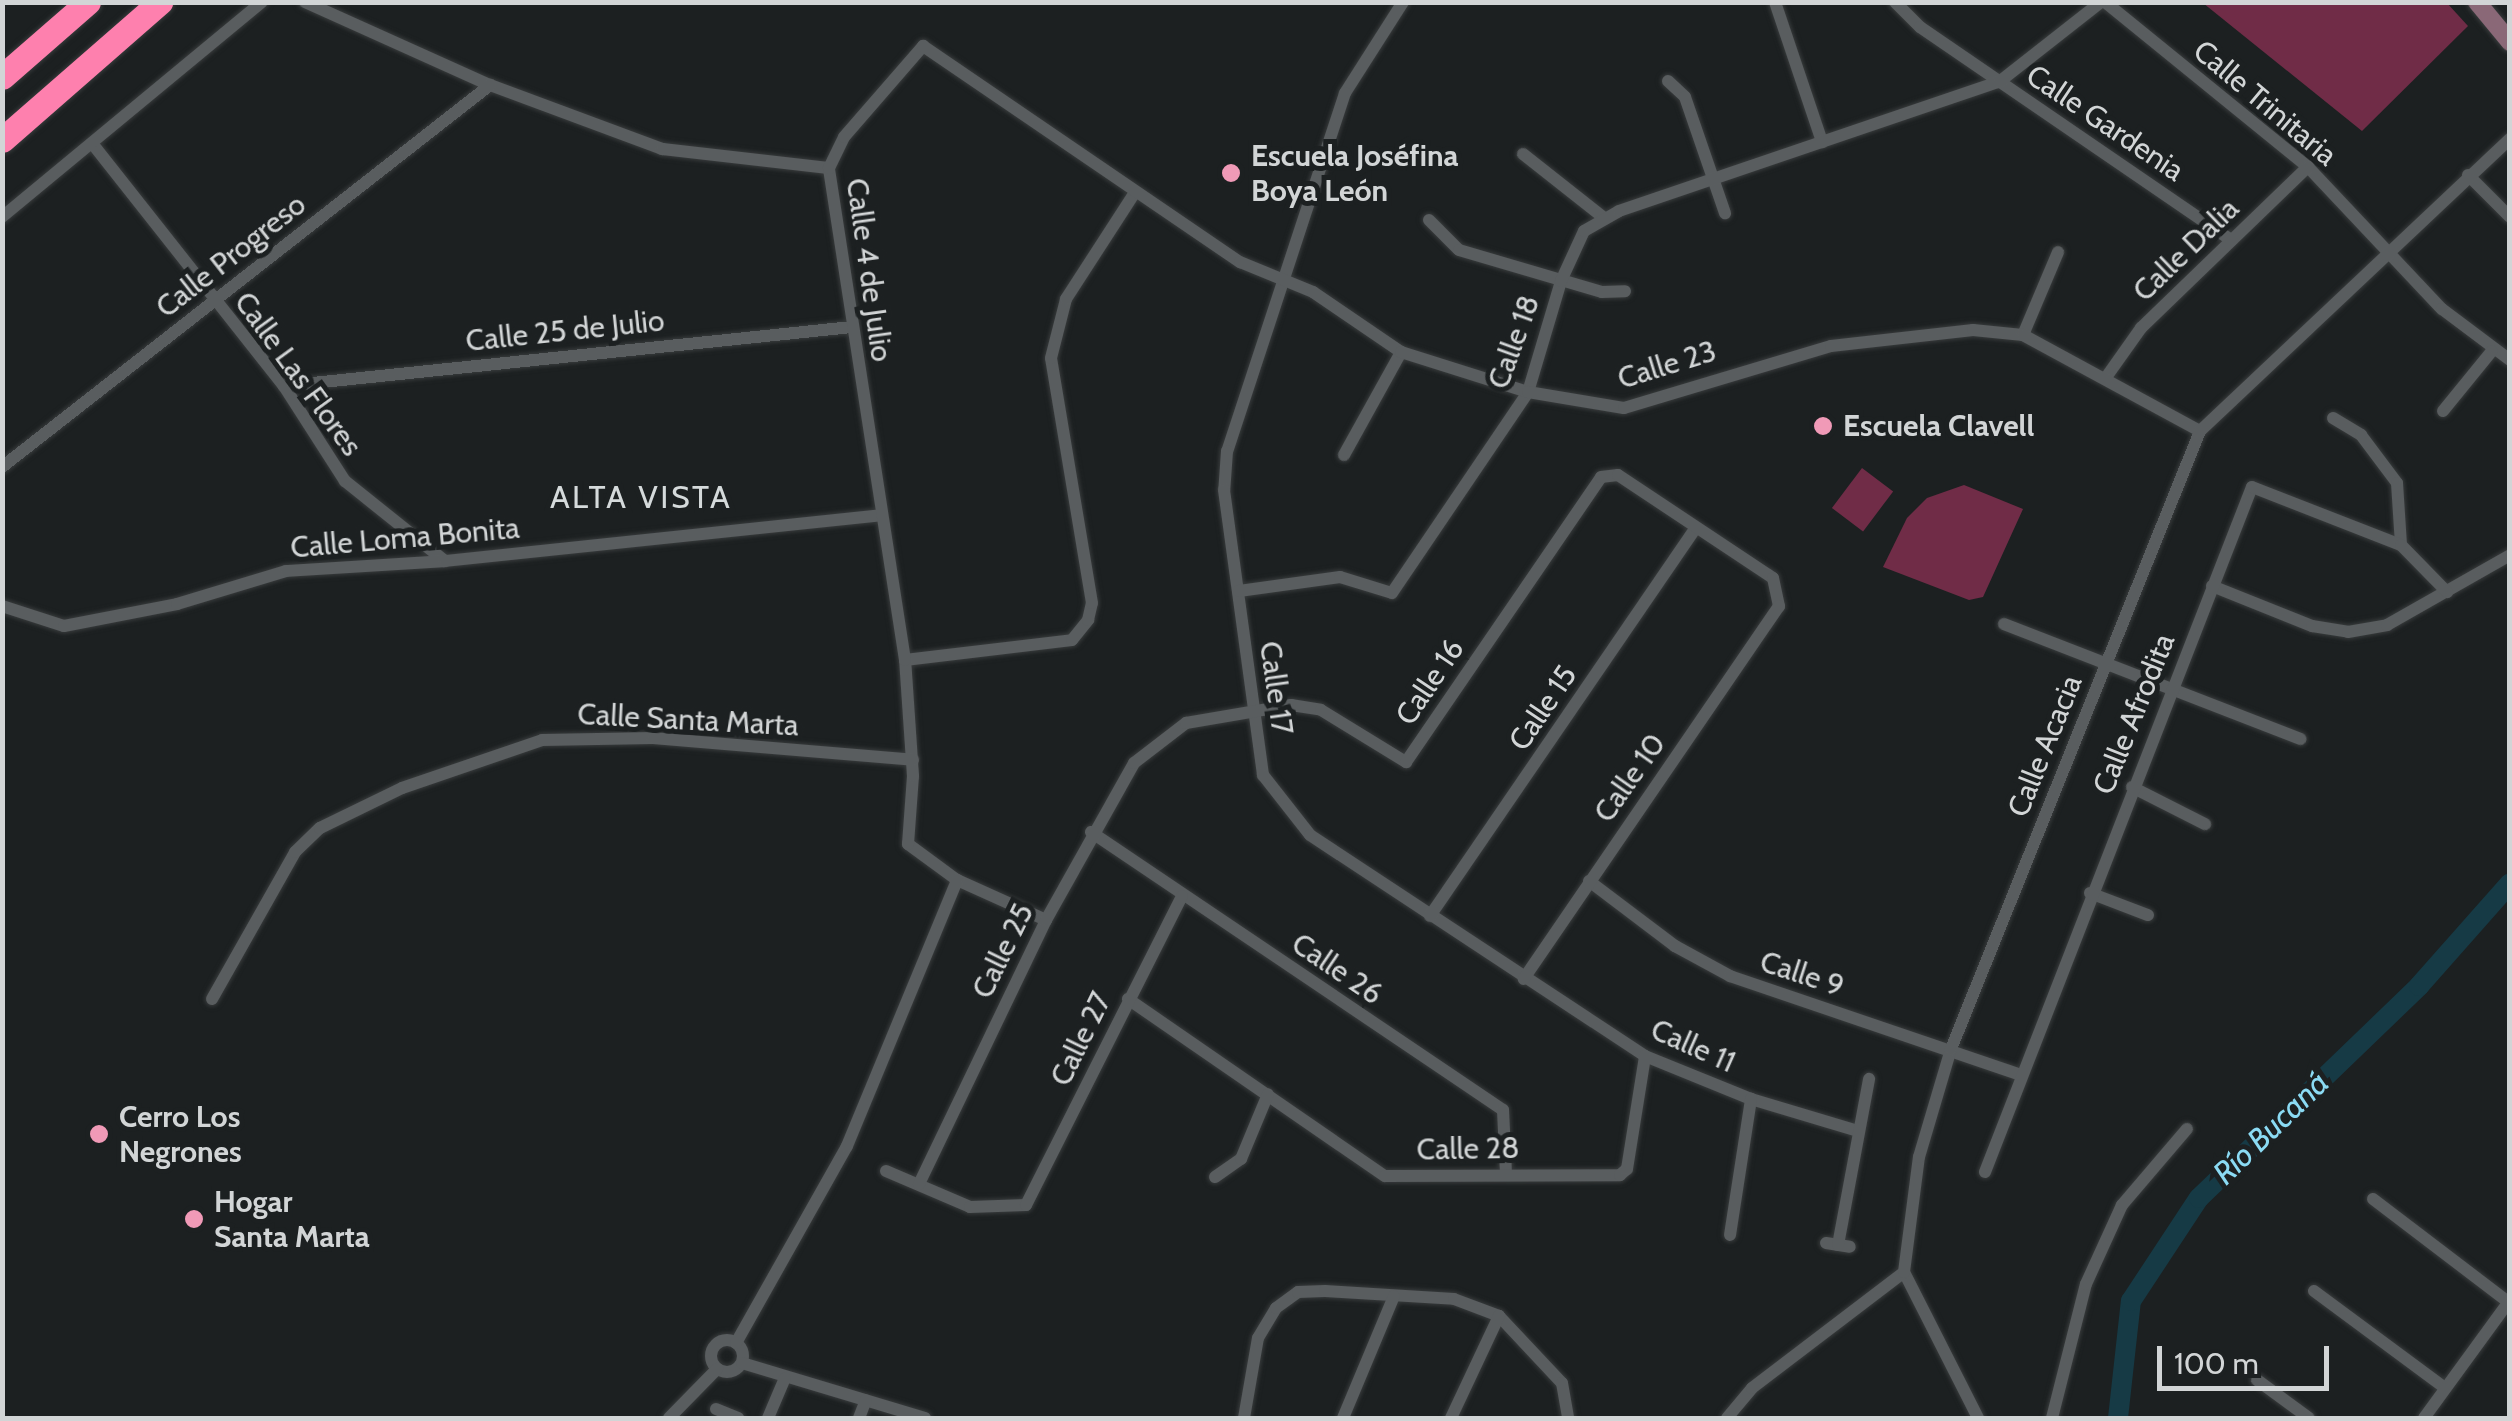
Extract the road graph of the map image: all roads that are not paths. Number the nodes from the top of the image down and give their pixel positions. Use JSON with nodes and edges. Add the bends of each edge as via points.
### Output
{"nodes":[{"id":1,"x":88,"y":2,"type":"edge"},
{"id":2,"x":160,"y":2,"type":"edge"},
{"id":3,"x":262,"y":2,"type":"edge"},
{"id":4,"x":304,"y":2,"type":"edge"},
{"id":5,"x":1403,"y":2,"type":"edge"},
{"id":6,"x":1774,"y":2,"type":"edge"},
{"id":7,"x":1895,"y":2,"type":"edge"},
{"id":8,"x":2103,"y":2,"type":"edge"},
{"id":9,"x":2477,"y":2,"type":"edge"},
{"id":10,"x":2510,"y":42,"type":"edge"},
{"id":11,"x":2,"y":77,"type":"edge"},
{"id":12,"x":1668,"y":82,"type":"dead end"},
{"id":13,"x":2000,"y":82,"type":"junction"},
{"id":14,"x":490,"y":84,"type":"junction"},
{"id":15,"x":2510,"y":139,"type":"edge"},
{"id":16,"x":2,"y":140,"type":"edge"},
{"id":17,"x":1822,"y":142,"type":"junction"},
{"id":18,"x":95,"y":147,"type":"junction"},
{"id":19,"x":1523,"y":154,"type":"dead end"},
{"id":20,"x":2308,"y":167,"type":"junction"},
{"id":21,"x":829,"y":168,"type":"junction"},
{"id":22,"x":2468,"y":175,"type":"junction"},
{"id":23,"x":1714,"y":178,"type":"junction"},
{"id":24,"x":1134,"y":194,"type":"junction"},
{"id":25,"x":1725,"y":213,"type":"dead end"},
{"id":26,"x":2510,"y":216,"type":"edge"},
{"id":27,"x":2,"y":218,"type":"edge"},
{"id":28,"x":1604,"y":218,"type":"junction"},
{"id":29,"x":1429,"y":220,"type":"dead end"},
{"id":30,"x":2232,"y":240,"type":"junction"},
{"id":31,"x":2386,"y":248,"type":"junction"},
{"id":32,"x":2058,"y":252,"type":"dead end"},
{"id":33,"x":1562,"y":280,"type":"junction"},
{"id":34,"x":1287,"y":284,"type":"junction"},
{"id":35,"x":1625,"y":292,"type":"dead end"},
{"id":36,"x":215,"y":302,"type":"junction"},
{"id":37,"x":852,"y":327,"type":"junction"},
{"id":38,"x":2023,"y":334,"type":"junction"},
{"id":39,"x":2492,"y":350,"type":"junction"},
{"id":40,"x":1401,"y":352,"type":"junction"},
{"id":41,"x":2510,"y":360,"type":"edge"},
{"id":42,"x":2107,"y":376,"type":"junction"},
{"id":43,"x":284,"y":386,"type":"junction"},
{"id":44,"x":1528,"y":392,"type":"junction"},
{"id":45,"x":2443,"y":412,"type":"dead end"},
{"id":46,"x":2333,"y":418,"type":"dead end"},
{"id":47,"x":2200,"y":431,"type":"junction"},
{"id":48,"x":1344,"y":455,"type":"dead end"},
{"id":49,"x":2,"y":467,"type":"edge"},
{"id":50,"x":880,"y":515,"type":"junction"},
{"id":51,"x":1696,"y":528,"type":"junction"},
{"id":52,"x":2401,"y":544,"type":"junction"},
{"id":53,"x":446,"y":562,"type":"junction"},
{"id":54,"x":2507,"y":562,"type":"edge"},
{"id":55,"x":2212,"y":586,"type":"junction"},
{"id":56,"x":1239,"y":591,"type":"junction"},
{"id":57,"x":2447,"y":592,"type":"junction"},
{"id":58,"x":2,"y":606,"type":"edge"},
{"id":59,"x":2004,"y":624,"type":"dead end"},
{"id":60,"x":905,"y":660,"type":"junction"},
{"id":61,"x":2106,"y":662,"type":"junction"},
{"id":62,"x":2171,"y":687,"type":"junction"},
{"id":63,"x":1253,"y":713,"type":"junction"},
{"id":64,"x":2300,"y":739,"type":"dead end"},
{"id":65,"x":912,"y":760,"type":"junction"},
{"id":66,"x":2132,"y":788,"type":"junction"},
{"id":67,"x":2205,"y":824,"type":"dead end"},
{"id":68,"x":1091,"y":832,"type":"junction"},
{"id":69,"x":957,"y":880,"type":"junction"},
{"id":70,"x":1590,"y":881,"type":"junction"},
{"id":71,"x":2090,"y":892,"type":"junction"},
{"id":72,"x":1182,"y":896,"type":"junction"},
{"id":73,"x":2148,"y":915,"type":"dead end"},
{"id":74,"x":1430,"y":916,"type":"junction"},
{"id":75,"x":1046,"y":920,"type":"junction"},
{"id":76,"x":1524,"y":979,"type":"junction"},
{"id":77,"x":212,"y":999,"type":"dead end"},
{"id":78,"x":1128,"y":999,"type":"junction"},
{"id":79,"x":1950,"y":1049,"type":"junction"},
{"id":80,"x":1646,"y":1056,"type":"junction"},
{"id":81,"x":2020,"y":1075,"type":"junction"},
{"id":82,"x":1870,"y":1079,"type":"dead end"},
{"id":83,"x":1268,"y":1094,"type":"junction"},
{"id":84,"x":1751,"y":1098,"type":"junction"},
{"id":85,"x":2187,"y":1129,"type":"dead end"},
{"id":86,"x":1855,"y":1130,"type":"junction"},
{"id":87,"x":886,"y":1171,"type":"dead end"},
{"id":88,"x":1984,"y":1172,"type":"dead end"},
{"id":89,"x":1506,"y":1173,"type":"junction"},
{"id":90,"x":1215,"y":1176,"type":"dead end"},
{"id":91,"x":920,"y":1184,"type":"junction"},
{"id":92,"x":2373,"y":1199,"type":"dead end"},
{"id":93,"x":1731,"y":1236,"type":"dead end"},
{"id":94,"x":1838,"y":1245,"type":"dead end"},
{"id":95,"x":1904,"y":1272,"type":"junction"},
{"id":96,"x":2314,"y":1291,"type":"dead end"},
{"id":97,"x":1394,"y":1296,"type":"junction"},
{"id":98,"x":2509,"y":1301,"type":"edge"},
{"id":99,"x":1499,"y":1316,"type":"junction"},
{"id":100,"x":736,"y":1343,"type":"junction"},
{"id":101,"x":742,"y":1363,"type":"junction"},
{"id":102,"x":716,"y":1369,"type":"junction"},
{"id":103,"x":785,"y":1378,"type":"junction"},
{"id":104,"x":2446,"y":1388,"type":"junction"},
{"id":105,"x":2262,"y":1389,"type":"dead end"},
{"id":106,"x":866,"y":1400,"type":"junction"},
{"id":107,"x":716,"y":1408,"type":"dead end"},
{"id":108,"x":669,"y":1418,"type":"edge"},
{"id":109,"x":738,"y":1418,"type":"edge"},
{"id":110,"x":768,"y":1418,"type":"edge"},
{"id":111,"x":859,"y":1418,"type":"edge"},
{"id":112,"x":925,"y":1418,"type":"edge"},
{"id":113,"x":1244,"y":1418,"type":"edge"},
{"id":114,"x":1342,"y":1418,"type":"edge"},
{"id":115,"x":1451,"y":1418,"type":"edge"},
{"id":116,"x":1568,"y":1418,"type":"edge"},
{"id":117,"x":1726,"y":1418,"type":"edge"},
{"id":118,"x":1978,"y":1418,"type":"edge"},
{"id":119,"x":2052,"y":1418,"type":"edge"},
{"id":120,"x":2309,"y":1418,"type":"edge"},
{"id":121,"x":2424,"y":1418,"type":"edge"}],
"edges":[{"from":1,"to":11,"type":"highway"},
{"from":2,"to":16,"type":"highway"},
{"from":3,"to":18,"type":"street"},
{"from":4,"to":14,"type":"street"},
{"from":5,"to":34,"type":"street","name":"Calle 17","via":[[1344,93]]},
{"from":6,"to":17,"type":"street"},
{"from":7,"to":13,"type":"street","name":"Calle Gardenia"},
{"from":8,"to":13,"type":"street","name":"Calle 18"},
{"from":8,"to":20,"type":"street","name":"Calle Trinitaria"},
{"from":9,"to":10,"type":"street"},
{"from":12,"to":23,"type":"street","via":[[1684,97]]},
{"from":13,"to":17,"type":"street","name":"Calle 18"},
{"from":13,"to":30,"type":"street","name":"Calle Gardenia"},
{"from":14,"to":21,"type":"street","via":[[662,149]]},
{"from":14,"to":36,"type":"street","name":"Calle Progreso"},
{"from":15,"to":22,"type":"street","name":"Calle Acacia"},
{"from":17,"to":23,"type":"street","name":"Calle 18"},
{"from":18,"to":27,"type":"street"},
{"from":18,"to":36,"type":"street","name":"Calle Las Flores"},
{"from":19,"to":28,"type":"street"},
{"from":20,"to":30,"type":"street","name":"Calle Dalia"},
{"from":20,"to":31,"type":"street","name":"Calle Trinitaria"},
{"from":21,"to":24,"type":"street","name":"Calle 4 de Julio","via":[[844,137],[923,46]]},
{"from":21,"to":37,"type":"street","name":"Calle 4 de Julio"},
{"from":22,"to":26,"type":"street"},
{"from":22,"to":31,"type":"street","name":"Calle Acacia"},
{"from":23,"to":25,"type":"street"},
{"from":23,"to":28,"type":"street","name":"Calle 18"},
{"from":24,"to":34,"type":"street","name":"Calle 4 de Julio"},
{"from":24,"to":60,"type":"street","via":[[1066,299],[1051,358],[1092,603],[1088,620],[1072,640]]},
{"from":28,"to":33,"type":"street","name":"Calle 18","via":[[1575,244]]},
{"from":29,"to":33,"type":"street","via":[[1459,250]]},
{"from":30,"to":42,"type":"street","name":"Calle Dalia","via":[[2141,328]]},
{"from":31,"to":39,"type":"street","name":"Calle Trinitaria"},
{"from":31,"to":47,"type":"street","name":"Calle Acacia"},
{"from":32,"to":38,"type":"street"},
{"from":33,"to":35,"type":"street"},
{"from":33,"to":44,"type":"street","name":"Calle 18"},
{"from":34,"to":40,"type":"street","name":"Calle 23","via":[[1313,292]]},
{"from":34,"to":56,"type":"street","name":"Calle 17","via":[[1224,470]]},
{"from":36,"to":43,"type":"street","name":"Calle Las Flores"},
{"from":36,"to":49,"type":"street","name":"Calle Progreso"},
{"from":37,"to":43,"type":"street","name":"Calle 25 de Julio"},
{"from":37,"to":50,"type":"street","name":"Calle 4 de Julio"},
{"from":38,"to":42,"type":"street"},
{"from":38,"to":44,"type":"street","name":"Calle 23","via":[[1880,336],[1710,378],[1624,408]]},
{"from":39,"to":41,"type":"street","name":"Calle Trinitaria"},
{"from":39,"to":45,"type":"street"},
{"from":40,"to":44,"type":"street","name":"Calle 23"},
{"from":40,"to":48,"type":"street"},
{"from":42,"to":47,"type":"street"},
{"from":43,"to":53,"type":"street","name":"Calle Las Flores","via":[[346,481]]},
{"from":44,"to":56,"type":"street","name":"Calle 18","via":[[1392,593],[1340,577]]},
{"from":46,"to":52,"type":"street","via":[[2360,435],[2397,483]]},
{"from":47,"to":61,"type":"street","name":"Calle Acacia"},
{"from":50,"to":53,"type":"street","name":"Calle Loma Bonita"},
{"from":50,"to":60,"type":"street","name":"Calle 4 de Julio"},
{"from":51,"to":63,"type":"street","name":"Calle 16","via":[[1618,475],[1601,476],[1406,762],[1321,710],[1291,705]]},
{"from":51,"to":70,"type":"street","name":"Calle 10","via":[[1774,578],[1779,606]]},
{"from":51,"to":74,"type":"street","name":"Calle 15"},
{"from":52,"to":55,"type":"street","name":"Calle Afrodita","via":[[2252,487]]},
{"from":52,"to":57,"type":"street","name":"Calle Afrodita"},
{"from":53,"to":58,"type":"street","name":"Calle Loma Bonita","via":[[286,572],[177,604],[64,626]]},
{"from":54,"to":57,"type":"street"},
{"from":55,"to":57,"type":"street","via":[[2312,626],[2348,632],[2387,625]]},
{"from":55,"to":62,"type":"street","name":"Calle Afrodita"},
{"from":56,"to":63,"type":"street","name":"Calle 17"},
{"from":59,"to":61,"type":"street"},
{"from":60,"to":65,"type":"street","name":"Calle 4 de Julio"},
{"from":61,"to":62,"type":"street"},
{"from":61,"to":79,"type":"street","name":"Calle Acacia"},
{"from":62,"to":64,"type":"street"},
{"from":62,"to":66,"type":"street","name":"Calle Afrodita"},
{"from":63,"to":68,"type":"street","name":"Calle 25","via":[[1186,724],[1134,763]]},
{"from":63,"to":74,"type":"street","name":"Calle 17","via":[[1264,775],[1290,816]]},
{"from":65,"to":69,"type":"street","name":"Calle 4 de Julio","via":[[908,844]]},
{"from":65,"to":77,"type":"street","name":"Calle Santa Marta","via":[[653,738],[542,740],[402,788],[320,828],[295,852]]},
{"from":66,"to":67,"type":"street"},
{"from":66,"to":71,"type":"street","name":"Calle Afrodita"},
{"from":68,"to":72,"type":"street","name":"Calle 26"},
{"from":68,"to":75,"type":"street","name":"Calle 25"},
{"from":69,"to":75,"type":"street"},
{"from":69,"to":100,"type":"street","via":[[847,1146]]},
{"from":70,"to":76,"type":"street","name":"Calle 10"},
{"from":70,"to":79,"type":"street","name":"Calle 9","via":[[1675,946],[1730,976]]},
{"from":71,"to":73,"type":"street"},
{"from":71,"to":81,"type":"street","name":"Calle Afrodita"},
{"from":72,"to":78,"type":"street","name":"Calle 27"},
{"from":72,"to":89,"type":"street","name":"Calle 26","via":[[1503,1110]]},
{"from":74,"to":76,"type":"street","name":"Calle 17"},
{"from":75,"to":91,"type":"street","name":"Calle 25"},
{"from":76,"to":80,"type":"street","name":"Calle 11"},
{"from":78,"to":83,"type":"street","name":"Calle 28"},
{"from":78,"to":91,"type":"street","name":"Calle 27","via":[[1026,1205],[970,1207]]},
{"from":79,"to":81,"type":"street","name":"Calle 9"},
{"from":79,"to":95,"type":"street","name":"Calle Acacia","via":[[1918,1158]]},
{"from":80,"to":84,"type":"street","name":"Calle 11"},
{"from":80,"to":89,"type":"street","name":"Calle 28","via":[[1627,1169],[1620,1175]]},
{"from":81,"to":88,"type":"street","name":"Calle Afrodita"},
{"from":82,"to":86,"type":"street"},
{"from":83,"to":89,"type":"street","name":"Calle 28","via":[[1385,1176]]},
{"from":83,"to":90,"type":"street","via":[[1241,1159]]},
{"from":84,"to":86,"type":"street","name":"Calle 11"},
{"from":84,"to":93,"type":"street"},
{"from":85,"to":119,"type":"street","via":[[2122,1205],[2086,1284]]},
{"from":86,"to":94,"type":"street"},
{"from":87,"to":91,"type":"street"},
{"from":92,"to":98,"type":"street"},
{"from":95,"to":117,"type":"street","via":[[1752,1388]]},
{"from":95,"to":118,"type":"street"},
{"from":96,"to":104,"type":"street"},
{"from":97,"to":99,"type":"street","via":[[1454,1299]]},
{"from":97,"to":113,"type":"street","via":[[1298,1292],[1276,1308],[1258,1338]]},
{"from":97,"to":114,"type":"street"},
{"from":98,"to":104,"type":"street"},
{"from":99,"to":115,"type":"street"},
{"from":99,"to":116,"type":"street","via":[[1562,1383]]},
{"from":100,"to":101,"type":"street"},
{"from":100,"to":102,"type":"street","via":[[714,1346]]},
{"from":101,"to":102,"type":"street","via":[[731,1372]]},
{"from":101,"to":103,"type":"street"},
{"from":102,"to":108,"type":"street"},
{"from":103,"to":106,"type":"street"},
{"from":103,"to":110,"type":"street"},
{"from":104,"to":121,"type":"street"},
{"from":105,"to":120,"type":"street"},
{"from":106,"to":111,"type":"street"},
{"from":106,"to":112,"type":"street"},
{"from":107,"to":109,"type":"street"}]}
